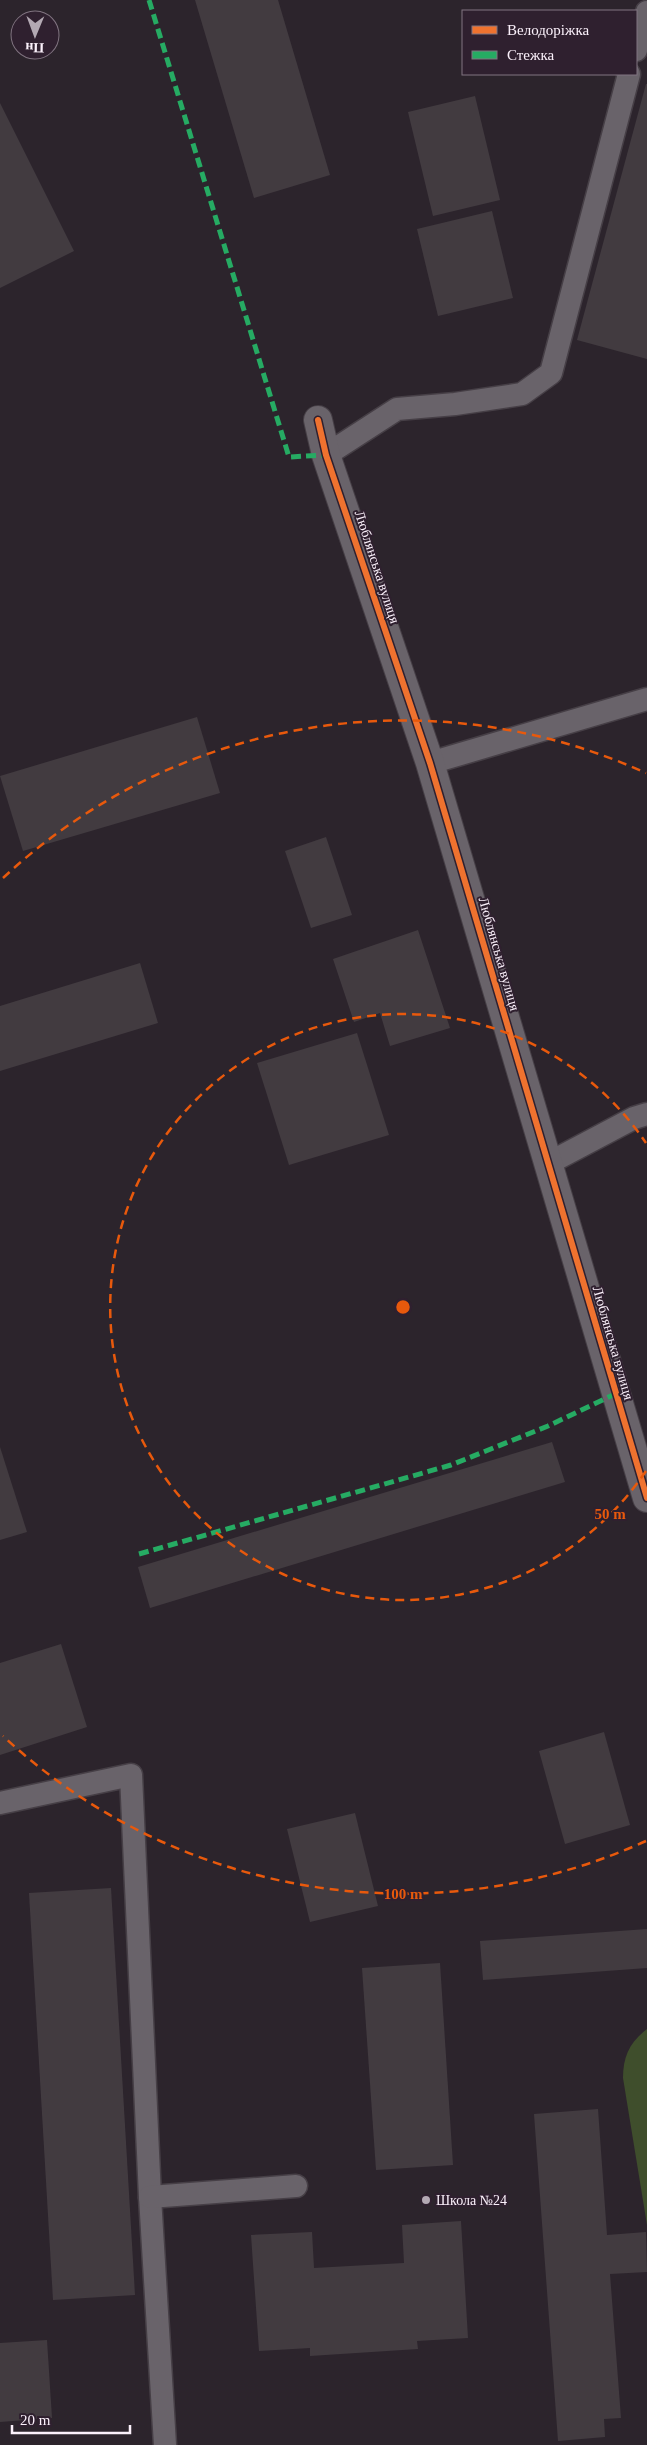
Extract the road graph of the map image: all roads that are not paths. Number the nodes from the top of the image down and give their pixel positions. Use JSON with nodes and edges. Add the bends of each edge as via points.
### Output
{"nodes":[{"id":1,"x":647,"y":12,"type":"edge"},
{"id":2,"x":637,"y":47,"type":"edge"},
{"id":3,"x":629,"y":75,"type":"edge"},
{"id":4,"x":318,"y":420,"type":"dead end"},
{"id":5,"x":326,"y":455,"type":"junction"},
{"id":6,"x":647,"y":700,"type":"edge"},
{"id":7,"x":430,"y":763,"type":"junction"},
{"id":8,"x":647,"y":1114,"type":"edge"},
{"id":9,"x":547,"y":1164,"type":"junction"},
{"id":10,"x":647,"y":1498,"type":"edge"},
{"id":11,"x":0,"y":1803,"type":"edge"},
{"id":12,"x":296,"y":2186,"type":"dead end"},
{"id":13,"x":150,"y":2197,"type":"junction"},
{"id":14,"x":165,"y":2445,"type":"edge"}],
"edges":[{"from":1,"to":2,"type":"lane"},
{"from":3,"to":5,"type":"lane","via":[[551,373],[522,394],[397,409]]},
{"from":4,"to":5,"type":"street","name":"Люблянська вулиця"},
{"from":5,"to":7,"type":"street","name":"Люблянська вулиця"},
{"from":6,"to":7,"type":"lane"},
{"from":7,"to":9,"type":"street","name":"Люблянська вулиця"},
{"from":8,"to":9,"type":"lane"},
{"from":9,"to":10,"type":"street","name":"Люблянська вулиця"},
{"from":11,"to":13,"type":"lane","via":[[131,1775]]},
{"from":12,"to":13,"type":"lane"},
{"from":13,"to":14,"type":"lane"}]}
